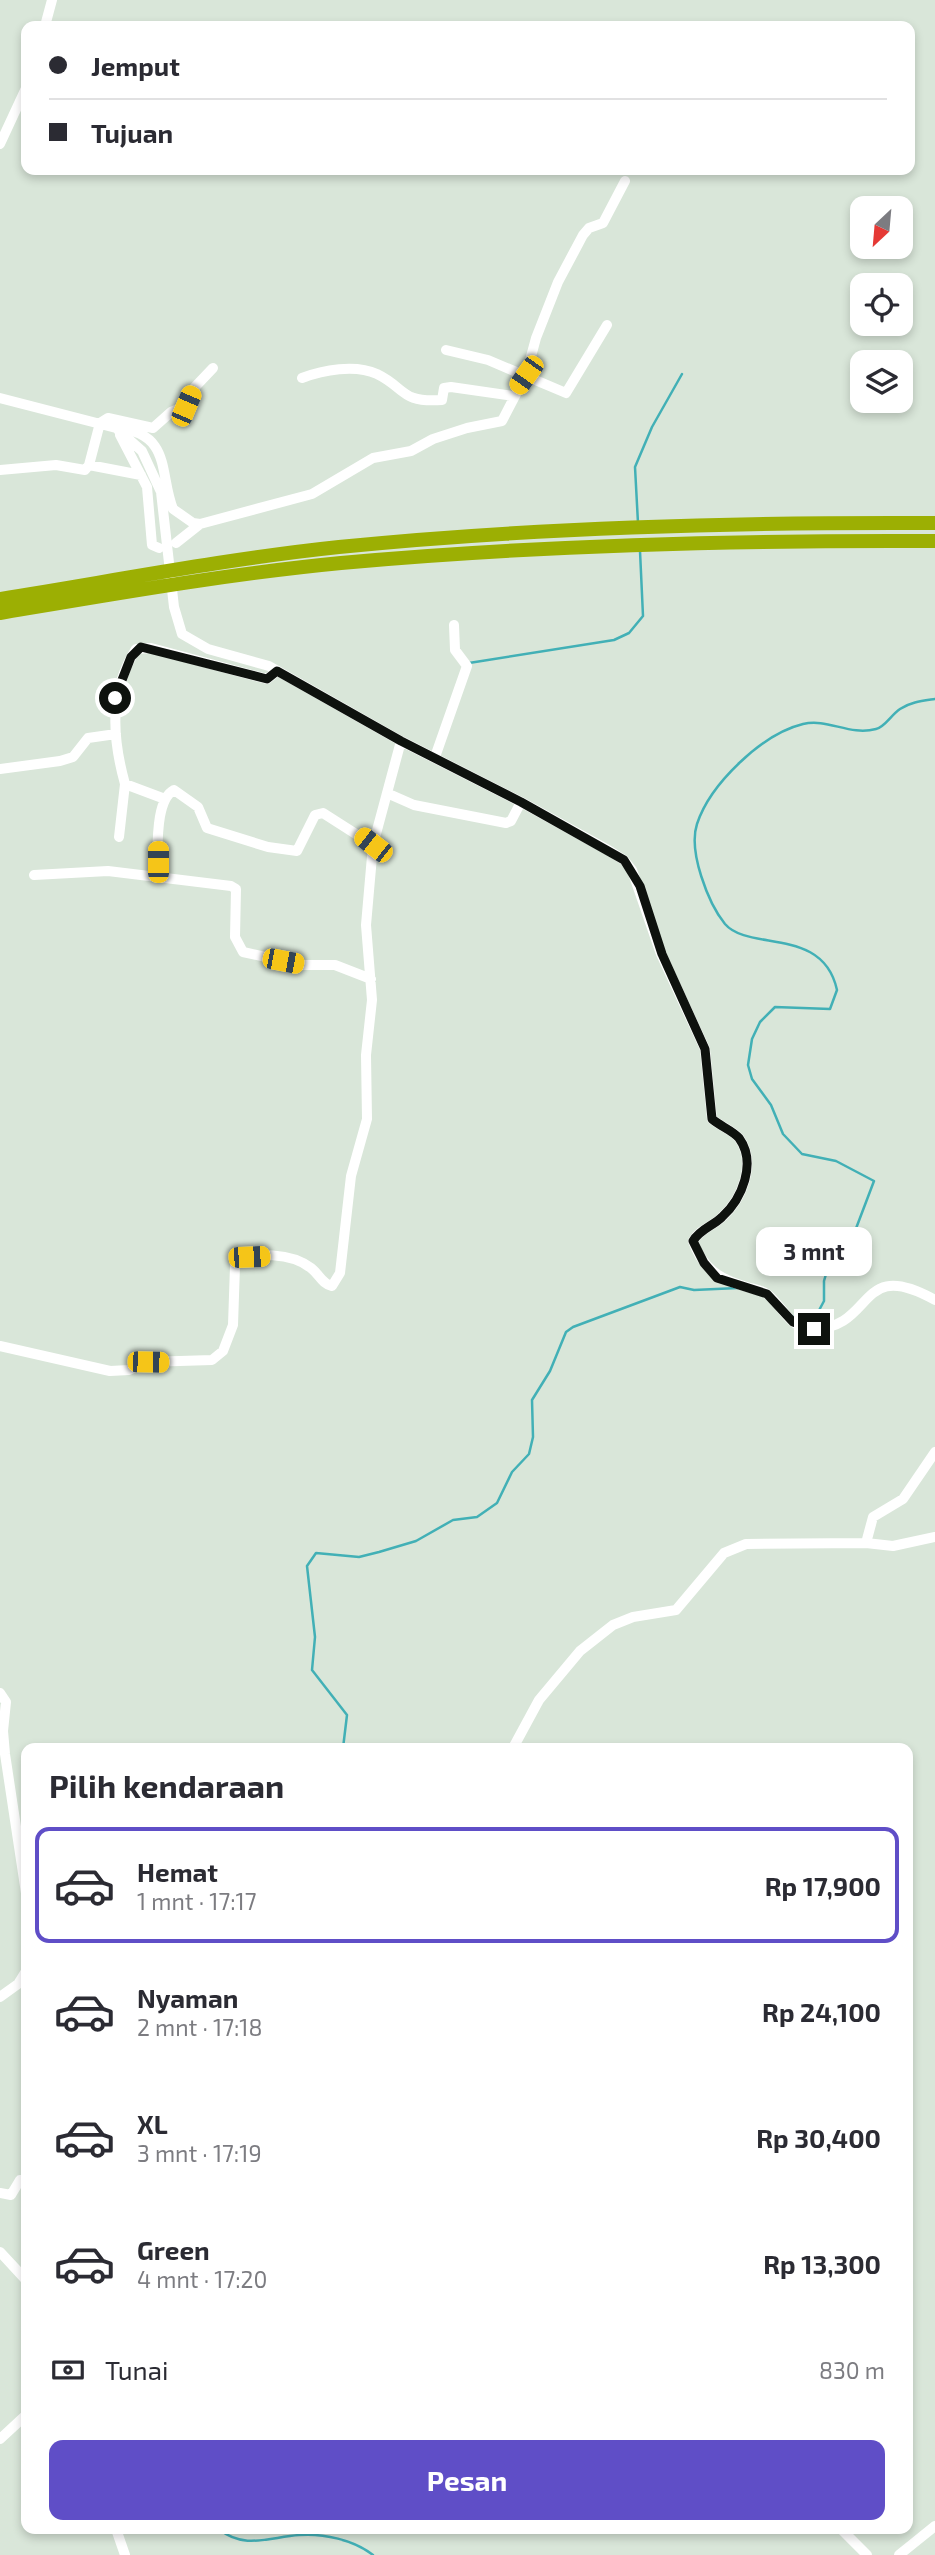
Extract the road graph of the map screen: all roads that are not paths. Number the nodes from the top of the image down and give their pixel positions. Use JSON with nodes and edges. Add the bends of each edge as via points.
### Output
{"nodes":[{"id":1,"x":52,"y":0,"type":"edge"},
{"id":2,"x":46,"y":21,"type":"edge"},
{"id":3,"x":21,"y":99,"type":"edge"},
{"id":4,"x":0,"y":144,"type":"edge"},
{"id":5,"x":625,"y":181,"type":"dead end"},
{"id":6,"x":607,"y":325,"type":"dead end"},
{"id":7,"x":446,"y":350,"type":"dead end"},
{"id":8,"x":213,"y":368,"type":"dead end"},
{"id":9,"x":526,"y":375,"type":"junction"},
{"id":10,"x":302,"y":378,"type":"dead end"},
{"id":11,"x":513,"y":396,"type":"junction"},
{"id":12,"x":0,"y":398,"type":"edge"},
{"id":13,"x":100,"y":423,"type":"junction"},
{"id":14,"x":116,"y":428,"type":"junction"},
{"id":15,"x":89,"y":465,"type":"junction"},
{"id":16,"x":0,"y":470,"type":"edge"},
{"id":17,"x":141,"y":475,"type":"junction"},
{"id":18,"x":935,"y":523,"type":"edge"},
{"id":19,"x":200,"y":524,"type":"junction"},
{"id":20,"x":935,"y":541,"type":"edge"},
{"id":21,"x":176,"y":543,"type":"dead end"},
{"id":22,"x":159,"y":548,"type":"dead end"},
{"id":23,"x":0,"y":599,"type":"edge"},
{"id":24,"x":0,"y":612,"type":"edge"},
{"id":25,"x":454,"y":625,"type":"dead end"},
{"id":26,"x":227,"y":655,"type":"junction"},
{"id":27,"x":224,"y":666,"type":"junction"},
{"id":28,"x":277,"y":671,"type":"junction"},
{"id":29,"x":116,"y":734,"type":"junction"},
{"id":30,"x":401,"y":741,"type":"junction"},
{"id":31,"x":435,"y":757,"type":"junction"},
{"id":32,"x":0,"y":769,"type":"edge"},
{"id":33,"x":125,"y":784,"type":"junction"},
{"id":34,"x":389,"y":794,"type":"junction"},
{"id":35,"x":165,"y":799,"type":"junction"},
{"id":36,"x":521,"y":802,"type":"junction"},
{"id":37,"x":119,"y":837,"type":"dead end"},
{"id":38,"x":373,"y":845,"type":"junction"},
{"id":39,"x":34,"y":875,"type":"dead end"},
{"id":40,"x":156,"y":877,"type":"junction"},
{"id":41,"x":371,"y":979,"type":"junction"},
{"id":42,"x":935,"y":1300,"type":"edge"},
{"id":43,"x":0,"y":1346,"type":"edge"},
{"id":44,"x":935,"y":1452,"type":"edge"},
{"id":45,"x":935,"y":1537,"type":"edge"},
{"id":46,"x":866,"y":1543,"type":"junction"},
{"id":47,"x":0,"y":1693,"type":"edge"},
{"id":48,"x":516,"y":1743,"type":"edge"},
{"id":49,"x":21,"y":1860,"type":"edge"},
{"id":50,"x":21,"y":1979,"type":"edge"},
{"id":51,"x":0,"y":1997,"type":"edge"},
{"id":52,"x":21,"y":2180,"type":"edge"},
{"id":53,"x":0,"y":2193,"type":"edge"},
{"id":54,"x":0,"y":2252,"type":"edge"},
{"id":55,"x":21,"y":2275,"type":"edge"},
{"id":56,"x":21,"y":2420,"type":"edge"},
{"id":57,"x":0,"y":2439,"type":"edge"},
{"id":58,"x":935,"y":2526,"type":"edge"},
{"id":59,"x":118,"y":2534,"type":"edge"},
{"id":60,"x":846,"y":2534,"type":"edge"},
{"id":61,"x":125,"y":2555,"type":"edge"},
{"id":62,"x":867,"y":2555,"type":"edge"},
{"id":63,"x":899,"y":2555,"type":"edge"}],
"edges":[{"from":1,"to":2,"type":"street"},
{"from":3,"to":4,"type":"street"},
{"from":5,"to":9,"type":"street","via":[[603,223],[583,235],[558,282]]},
{"from":6,"to":9,"type":"street","via":[[566,393]]},
{"from":7,"to":9,"type":"street"},
{"from":8,"to":13,"type":"street","via":[[194,388],[186,406],[153,428],[108,418]]},
{"from":9,"to":11,"type":"street"},
{"from":10,"to":11,"type":"street","via":[[356,369],[376,374],[402,394],[425,400],[442,400],[444,388],[451,387]]},
{"from":11,"to":19,"type":"street","via":[[502,421],[444,436],[411,452],[373,458],[312,494]]},
{"from":12,"to":13,"type":"street"},
{"from":13,"to":14,"type":"street"},
{"from":13,"to":15,"type":"street"},
{"from":14,"to":17,"type":"street"},
{"from":14,"to":19,"type":"street","via":[[137,433],[155,448],[164,464],[173,509]]},
{"from":14,"to":26,"type":"street","via":[[142,451],[157,481],[173,601],[182,634]]},
{"from":15,"to":16,"type":"street","via":[[85,470],[56,466]]},
{"from":15,"to":17,"type":"street"},
{"from":17,"to":22,"type":"street","via":[[152,545]]},
{"from":18,"to":23,"type":"highway","via":[[507,532],[175,568]]},
{"from":19,"to":21,"type":"street"},
{"from":20,"to":24,"type":"highway","via":[[509,549],[205,579]]},
{"from":25,"to":31,"type":"street","via":[[455,650],[467,666]]},
{"from":26,"to":27,"type":"street"},
{"from":26,"to":28,"type":"street"},
{"from":27,"to":28,"type":"street","via":[[270,679]]},
{"from":27,"to":29,"type":"street","via":[[151,648],[136,649],[115,698]]},
{"from":28,"to":30,"type":"street"},
{"from":29,"to":32,"type":"street","via":[[88,738],[74,757]]},
{"from":29,"to":33,"type":"street"},
{"from":30,"to":31,"type":"street"},
{"from":30,"to":34,"type":"street"},
{"from":31,"to":36,"type":"street"},
{"from":33,"to":35,"type":"street"},
{"from":33,"to":37,"type":"street"},
{"from":34,"to":36,"type":"street","via":[[414,805],[506,823],[512,821]]},
{"from":34,"to":38,"type":"street"},
{"from":35,"to":38,"type":"street","via":[[174,790],[198,807],[207,828],[283,851],[300,849],[319,813],[338,820]]},
{"from":35,"to":40,"type":"street"},
{"from":36,"to":42,"type":"street","via":[[624,860],[640,886],[662,954],[705,1049],[712,1119],[739,1139],[746,1177],[743,1191],[722,1218],[693,1241],[704,1263],[717,1278],[767,1294],[793,1322],[814,1329],[844,1322],[889,1284],[910,1286]]},
{"from":38,"to":41,"type":"street","via":[[366,925]]},
{"from":39,"to":40,"type":"street","via":[[84,870]]},
{"from":40,"to":41,"type":"street","via":[[236,890],[235,937],[243,952],[301,965],[335,965]]},
{"from":41,"to":43,"type":"street","via":[[367,1119],[351,1177],[335,1284],[326,1284],[313,1268],[293,1258],[249,1257],[241,1261],[235,1266],[233,1325],[223,1351],[212,1360],[148,1362],[110,1371]]},
{"from":44,"to":46,"type":"street","via":[[903,1499],[873,1517]]},
{"from":45,"to":46,"type":"street","via":[[893,1546]]},
{"from":46,"to":48,"type":"street","via":[[746,1544],[724,1553],[676,1610],[613,1625],[580,1651],[539,1700]]},
{"from":47,"to":49,"type":"street","via":[[6,1702],[5,1754]]},
{"from":50,"to":51,"type":"street"},
{"from":52,"to":53,"type":"street","via":[[11,2195]]},
{"from":54,"to":55,"type":"street"},
{"from":56,"to":57,"type":"street"},
{"from":58,"to":63,"type":"street"},
{"from":59,"to":61,"type":"street"},
{"from":60,"to":62,"type":"street"}]}
